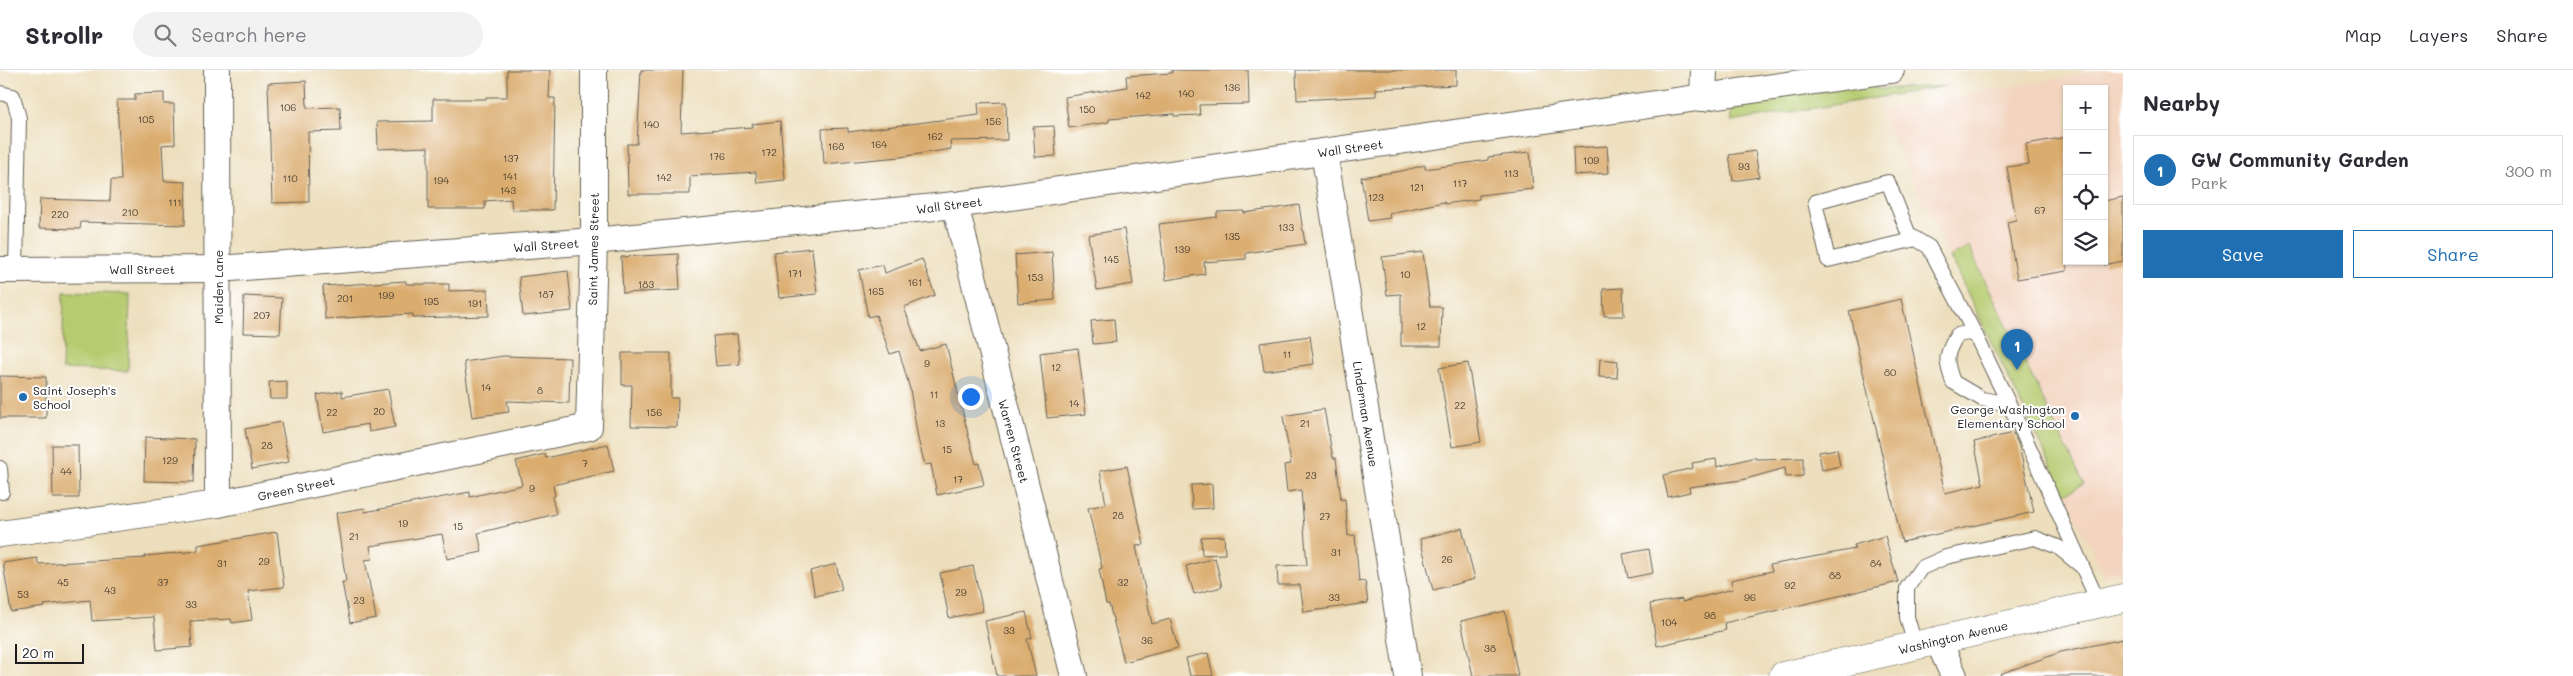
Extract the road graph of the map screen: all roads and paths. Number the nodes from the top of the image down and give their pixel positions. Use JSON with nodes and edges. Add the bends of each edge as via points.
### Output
{"nodes":[{"id":1,"x":217,"y":70,"type":"edge"},
{"id":2,"x":594,"y":70,"type":"edge"},
{"id":3,"x":1704,"y":70,"type":"edge"},
{"id":4,"x":1891,"y":70,"type":"edge"},
{"id":5,"x":0,"y":93,"type":"edge"},
{"id":6,"x":1703,"y":98,"type":"junction"},
{"id":7,"x":1324,"y":152,"type":"junction"},
{"id":8,"x":955,"y":205,"type":"junction"},
{"id":9,"x":1916,"y":239,"type":"junction"},
{"id":10,"x":594,"y":241,"type":"junction"},
{"id":11,"x":218,"y":269,"type":"junction"},
{"id":12,"x":8,"y":270,"type":"edge"},
{"id":13,"x":1976,"y":336,"type":"junction"},
{"id":14,"x":2009,"y":404,"type":"junction"},
{"id":15,"x":589,"y":427,"type":"joint"},
{"id":16,"x":0,"y":468,"type":"edge"},
{"id":17,"x":2,"y":492,"type":"dead end"},
{"id":18,"x":218,"y":504,"type":"junction"},
{"id":19,"x":0,"y":534,"type":"edge"},
{"id":20,"x":2081,"y":565,"type":"junction"},
{"id":21,"x":2111,"y":601,"type":"edge"},
{"id":22,"x":1926,"y":642,"type":"junction"},
{"id":23,"x":1074,"y":676,"type":"edge"},
{"id":24,"x":1408,"y":676,"type":"edge"},
{"id":25,"x":1783,"y":676,"type":"edge"},
{"id":26,"x":1954,"y":676,"type":"edge"}],
"edges":[{"from":1,"to":11,"type":"street","name":"Maiden Lane"},
{"from":2,"to":10,"type":"street","name":"Saint James Street"},
{"from":3,"to":6,"type":"street"},
{"from":4,"to":6,"type":"street","name":"Wall Street"},
{"from":5,"to":12,"type":"lane","via":[[13,96],[19,118]]},
{"from":6,"to":7,"type":"street","name":"Wall Street"},
{"from":7,"to":8,"type":"street","name":"Wall Street"},
{"from":7,"to":24,"type":"street","name":"Linderman Avenue"},
{"from":8,"to":10,"type":"street","name":"Wall Street"},
{"from":8,"to":23,"type":"street","name":"Warren Street"},
{"from":9,"to":9,"type":"lane","via":[[1909,235],[1888,182],[1815,202],[1828,260]]},
{"from":9,"to":13,"type":"lane","via":[[1929,247]]},
{"from":10,"to":11,"type":"street","name":"Wall Street"},
{"from":10,"to":15,"type":"street","name":"Saint James Street"},
{"from":11,"to":12,"type":"street","name":"Wall Street"},
{"from":11,"to":18,"type":"street","name":"Maiden Lane"},
{"from":13,"to":14,"type":"lane"},
{"from":13,"to":14,"type":"lane","via":[[1968,333],[1957,335],[1947,353],[1953,382],[1982,399]]},
{"from":14,"to":20,"type":"lane"},
{"from":15,"to":18,"type":"street","name":"Green Street"},
{"from":16,"to":17,"type":"lane"},
{"from":18,"to":19,"type":"street","name":"Green Street"},
{"from":20,"to":21,"type":"lane"},
{"from":20,"to":22,"type":"lane","via":[[2058,548],[2035,538],[1946,557],[1921,568],[1907,588],[1907,617]]},
{"from":21,"to":22,"type":"main road","name":"Washington Avenue"},
{"from":22,"to":25,"type":"main road","name":"Washington Avenue"},
{"from":22,"to":26,"type":"street"}]}
